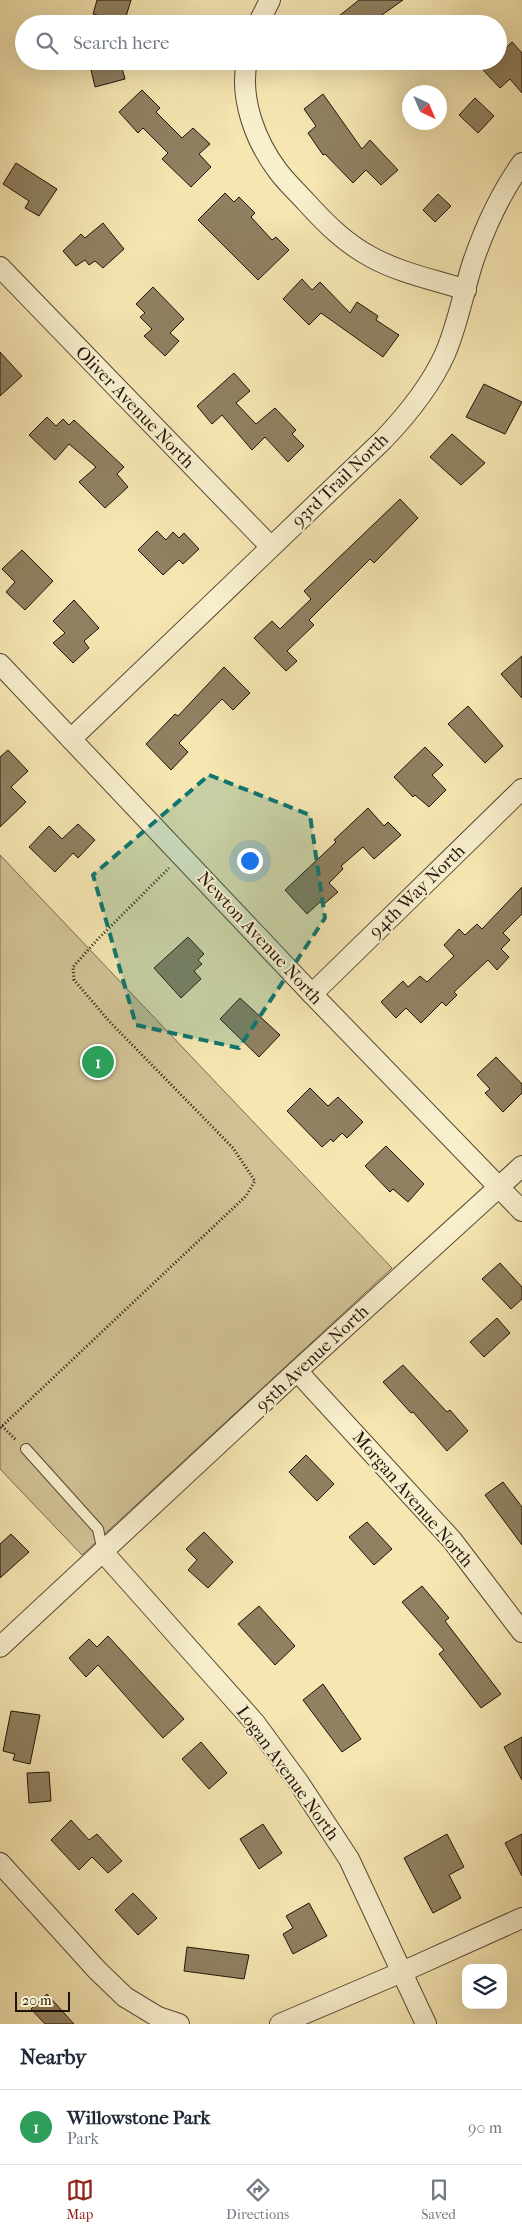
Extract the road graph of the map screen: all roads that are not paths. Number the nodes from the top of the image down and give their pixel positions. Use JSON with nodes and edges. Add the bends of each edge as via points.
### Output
{"nodes":[{"id":1,"x":270,"y":0,"type":"edge"},
{"id":2,"x":262,"y":15,"type":"edge"},
{"id":3,"x":247,"y":70,"type":"edge"},
{"id":4,"x":522,"y":164,"type":"edge"},
{"id":5,"x":0,"y":267,"type":"edge"},
{"id":6,"x":466,"y":290,"type":"junction"},
{"id":7,"x":270,"y":546,"type":"junction"},
{"id":8,"x":0,"y":664,"type":"edge"},
{"id":9,"x":71,"y":739,"type":"junction"},
{"id":10,"x":522,"y":789,"type":"edge"},
{"id":11,"x":312,"y":994,"type":"junction"},
{"id":12,"x":522,"y":1166,"type":"edge"},
{"id":13,"x":500,"y":1187,"type":"junction"},
{"id":14,"x":522,"y":1211,"type":"edge"},
{"id":15,"x":297,"y":1371,"type":"junction"},
{"id":16,"x":26,"y":1449,"type":"road end"},
{"id":17,"x":104,"y":1552,"type":"junction"},
{"id":18,"x":522,"y":1632,"type":"edge"},
{"id":19,"x":0,"y":1647,"type":"edge"},
{"id":20,"x":0,"y":1863,"type":"edge"},
{"id":21,"x":522,"y":1918,"type":"edge"},
{"id":22,"x":402,"y":1972,"type":"junction"},
{"id":23,"x":179,"y":2024,"type":"edge"},
{"id":24,"x":280,"y":2024,"type":"edge"},
{"id":25,"x":426,"y":2024,"type":"edge"}],
"edges":[{"from":1,"to":2,"type":"street"},
{"from":3,"to":6,"type":"street","via":[[248,105],[260,141],[279,173],[330,228],[374,259]]},
{"from":4,"to":6,"type":"street","name":"93rd Trail North","via":[[489,219]]},
{"from":5,"to":7,"type":"street","name":"Oliver Avenue North"},
{"from":6,"to":7,"type":"street","name":"93rd Trail North","via":[[445,354],[411,410]]},
{"from":7,"to":9,"type":"street","name":"93rd Trail North"},
{"from":8,"to":9,"type":"street","name":"Newton Avenue North"},
{"from":9,"to":11,"type":"street","name":"Newton Avenue North"},
{"from":10,"to":11,"type":"street","name":"94th Way North"},
{"from":11,"to":13,"type":"street","name":"Newton Avenue North"},
{"from":12,"to":13,"type":"street","name":"95th Avenue North"},
{"from":13,"to":14,"type":"street","name":"Newton Avenue North"},
{"from":13,"to":15,"type":"street","name":"95th Avenue North"},
{"from":15,"to":17,"type":"street","name":"95th Avenue North"},
{"from":15,"to":18,"type":"street","name":"Morgan Avenue North","via":[[452,1540]]},
{"from":16,"to":17,"type":"lane","via":[[98,1529]]},
{"from":17,"to":19,"type":"street","name":"95th Avenue North"},
{"from":17,"to":22,"type":"street","name":"Logan Avenue North","via":[[255,1724],[299,1782],[349,1859]]},
{"from":20,"to":23,"type":"street","via":[[125,1997],[158,2017]]},
{"from":21,"to":22,"type":"street"},
{"from":22,"to":24,"type":"street"},
{"from":22,"to":25,"type":"street","name":"Logan Avenue North"}]}
